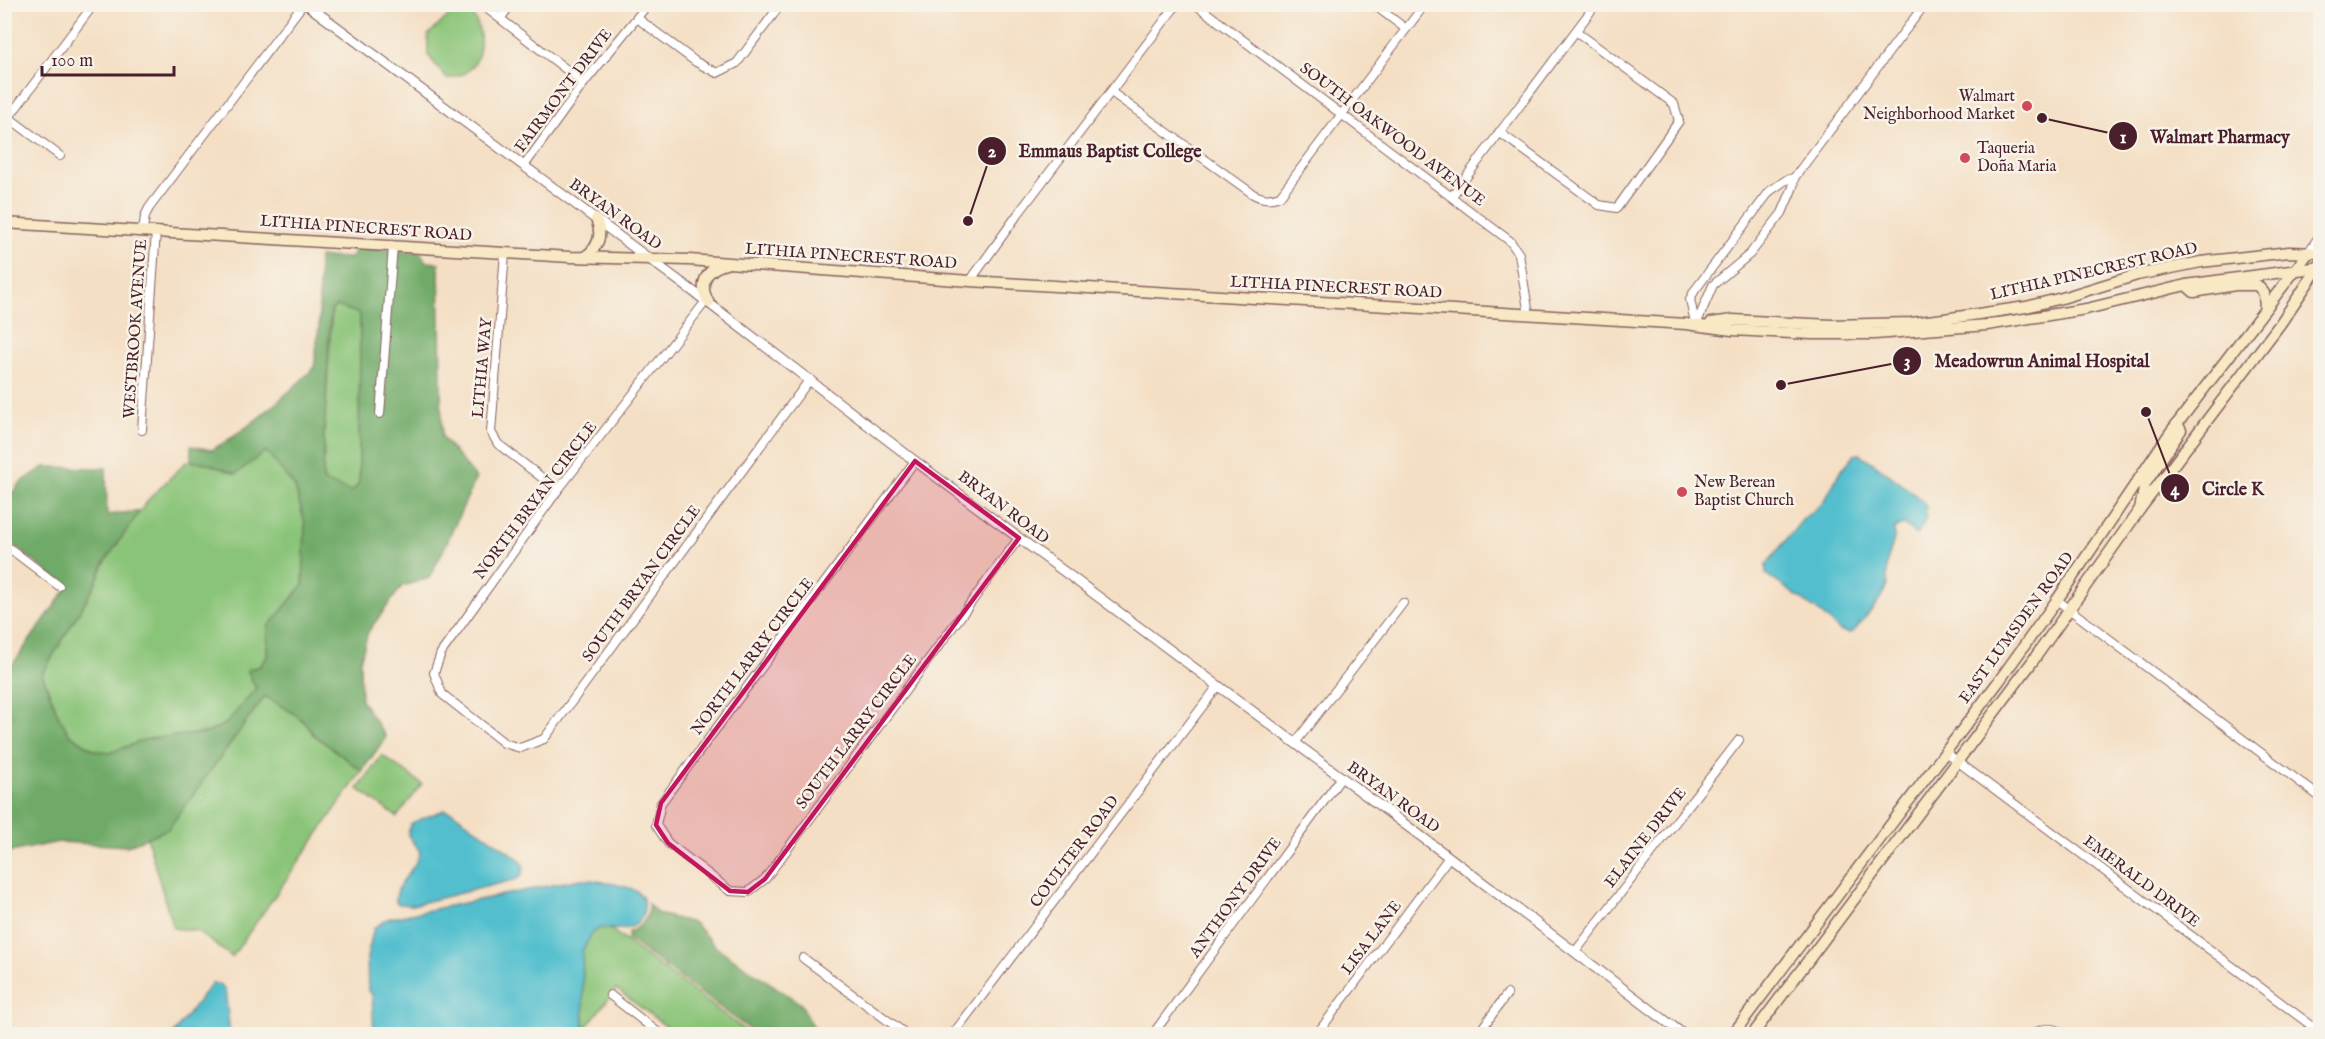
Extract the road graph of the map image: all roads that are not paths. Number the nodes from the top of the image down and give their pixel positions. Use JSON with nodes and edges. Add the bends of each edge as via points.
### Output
{"nodes":[{"id":1,"x":94,"y":4,"type":"edge"},
{"id":2,"x":304,"y":4,"type":"edge"},
{"id":3,"x":481,"y":4,"type":"edge"},
{"id":4,"x":511,"y":4,"type":"edge"},
{"id":5,"x":648,"y":4,"type":"edge"},
{"id":6,"x":781,"y":4,"type":"edge"},
{"id":7,"x":1177,"y":4,"type":"edge"},
{"id":8,"x":1195,"y":4,"type":"edge"},
{"id":9,"x":1373,"y":4,"type":"edge"},
{"id":10,"x":1425,"y":4,"type":"edge"},
{"id":11,"x":1596,"y":4,"type":"edge"},
{"id":12,"x":1925,"y":4,"type":"edge"},
{"id":13,"x":501,"y":18,"type":"junction"},
{"id":14,"x":637,"y":18,"type":"junction"},
{"id":15,"x":1406,"y":29,"type":"junction"},
{"id":16,"x":1577,"y":32,"type":"junction"},
{"id":17,"x":584,"y":83,"type":"junction"},
{"id":18,"x":1111,"y":92,"type":"junction"},
{"id":19,"x":1342,"y":113,"type":"junction"},
{"id":20,"x":7,"y":116,"type":"edge"},
{"id":21,"x":1499,"y":132,"type":"junction"},
{"id":22,"x":60,"y":156,"type":"dead end"},
{"id":23,"x":524,"y":166,"type":"junction"},
{"id":24,"x":1794,"y":178,"type":"junction"},
{"id":25,"x":1452,"y":196,"type":"junction"},
{"id":26,"x":596,"y":219,"type":"junction"},
{"id":27,"x":4,"y":223,"type":"edge"},
{"id":28,"x":143,"y":230,"type":"junction"},
{"id":29,"x":156,"y":231,"type":"junction"},
{"id":30,"x":2320,"y":236,"type":"edge"},
{"id":31,"x":393,"y":246,"type":"junction"},
{"id":32,"x":2309,"y":252,"type":"junction"},
{"id":33,"x":505,"y":253,"type":"junction"},
{"id":34,"x":2320,"y":253,"type":"edge"},
{"id":35,"x":584,"y":257,"type":"junction"},
{"id":36,"x":650,"y":259,"type":"junction"},
{"id":37,"x":729,"y":263,"type":"junction"},
{"id":38,"x":2320,"y":269,"type":"edge"},
{"id":39,"x":2296,"y":271,"type":"junction"},
{"id":40,"x":970,"y":281,"type":"junction"},
{"id":41,"x":2186,"y":285,"type":"junction"},
{"id":42,"x":707,"y":302,"type":"junction"},
{"id":43,"x":2265,"y":309,"type":"junction"},
{"id":44,"x":1529,"y":315,"type":"junction"},
{"id":45,"x":1696,"y":325,"type":"junction"},
{"id":46,"x":1831,"y":325,"type":"junction"},
{"id":47,"x":1812,"y":334,"type":"junction"},
{"id":48,"x":810,"y":379,"type":"junction"},
{"id":49,"x":380,"y":414,"type":"dead end"},
{"id":50,"x":2177,"y":424,"type":"junction"},
{"id":51,"x":142,"y":430,"type":"dead end"},
{"id":52,"x":915,"y":461,"type":"junction"},
{"id":53,"x":558,"y":490,"type":"junction"},
{"id":54,"x":2140,"y":509,"type":"junction"},
{"id":55,"x":1019,"y":538,"type":"junction"},
{"id":56,"x":4,"y":544,"type":"edge"},
{"id":57,"x":59,"y":586,"type":"dead end"},
{"id":58,"x":2057,"y":600,"type":"junction"},
{"id":59,"x":1403,"y":603,"type":"dead end"},
{"id":60,"x":2068,"y":609,"type":"junction"},
{"id":61,"x":1218,"y":686,"type":"junction"},
{"id":62,"x":474,"y":718,"type":"joint"},
{"id":63,"x":1739,"y":740,"type":"dead end"},
{"id":64,"x":1295,"y":743,"type":"junction"},
{"id":65,"x":1945,"y":752,"type":"junction"},
{"id":66,"x":1957,"y":762,"type":"junction"},
{"id":67,"x":1341,"y":778,"type":"junction"},
{"id":68,"x":2320,"y":797,"type":"edge"},
{"id":69,"x":1449,"y":857,"type":"junction"},
{"id":70,"x":699,"y":867,"type":"joint"},
{"id":71,"x":1575,"y":952,"type":"junction"},
{"id":72,"x":803,"y":958,"type":"dead end"},
{"id":73,"x":1507,"y":994,"type":"dead end"},
{"id":74,"x":610,"y":995,"type":"dead end"},
{"id":75,"x":2320,"y":1032,"type":"edge"},
{"id":76,"x":2061,"y":1033,"type":"edge"},
{"id":77,"x":660,"y":1035,"type":"edge"},
{"id":78,"x":906,"y":1035,"type":"edge"},
{"id":79,"x":953,"y":1035,"type":"edge"},
{"id":80,"x":1153,"y":1035,"type":"edge"},
{"id":81,"x":1317,"y":1035,"type":"edge"},
{"id":82,"x":1478,"y":1035,"type":"edge"},
{"id":83,"x":1683,"y":1035,"type":"edge"},
{"id":84,"x":1733,"y":1035,"type":"edge"},
{"id":85,"x":1753,"y":1035,"type":"edge"},
{"id":86,"x":2033,"y":1035,"type":"edge"}],
"edges":[{"from":1,"to":20,"type":"street"},
{"from":2,"to":23,"type":"street","name":"BRYAN ROAD"},
{"from":2,"to":28,"type":"street","name":"WESTBROOK AVENUE","via":[[149,208]]},
{"from":3,"to":13,"type":"street"},
{"from":4,"to":13,"type":"street"},
{"from":5,"to":14,"type":"street","name":"FAIRMONT DRIVE"},
{"from":6,"to":14,"type":"street","via":[[737,63],[717,73]]},
{"from":7,"to":18,"type":"street"},
{"from":8,"to":19,"type":"street","name":"SOUTH OAKWOOD AVENUE"},
{"from":9,"to":15,"type":"street"},
{"from":10,"to":15,"type":"street"},
{"from":11,"to":16,"type":"street"},
{"from":12,"to":24,"type":"street"},
{"from":13,"to":17,"type":"street"},
{"from":14,"to":17,"type":"street","name":"FAIRMONT DRIVE"},
{"from":15,"to":19,"type":"street"},
{"from":16,"to":21,"type":"street"},
{"from":16,"to":21,"type":"street","via":[[1674,104],[1679,121],[1617,208],[1599,205]]},
{"from":17,"to":23,"type":"street","name":"FAIRMONT DRIVE"},
{"from":18,"to":19,"type":"street","via":[[1263,199],[1280,196]]},
{"from":18,"to":40,"type":"street"},
{"from":19,"to":25,"type":"street","name":"SOUTH OAKWOOD AVENUE"},
{"from":20,"to":22,"type":"street"},
{"from":21,"to":25,"type":"street"},
{"from":23,"to":26,"type":"street","name":"BRYAN ROAD"},
{"from":24,"to":45,"type":"street","via":[[1782,213],[1750,254],[1713,285]]},
{"from":24,"to":45,"type":"street","via":[[1770,191],[1695,290],[1690,299]]},
{"from":25,"to":44,"type":"street","name":"SOUTH OAKWOOD AVENUE","via":[[1510,241],[1519,254]]},
{"from":26,"to":35,"type":"main road","via":[[598,242]]},
{"from":26,"to":36,"type":"street","name":"BRYAN ROAD"},
{"from":27,"to":28,"type":"main road","name":"LITHIA PINECREST ROAD"},
{"from":28,"to":29,"type":"main road","name":"LITHIA PINECREST ROAD"},
{"from":29,"to":31,"type":"main road","name":"LITHIA PINECREST ROAD"},
{"from":29,"to":51,"type":"street","name":"WESTBROOK AVENUE"},
{"from":30,"to":32,"type":"street","name":"EAST LUMSDEN ROAD"},
{"from":31,"to":33,"type":"main road","name":"LITHIA PINECREST ROAD"},
{"from":31,"to":49,"type":"street"},
{"from":32,"to":34,"type":"main road","name":"LITHIA PINECREST ROAD"},
{"from":32,"to":39,"type":"main road","name":"EAST LUMSDEN ROAD"},
{"from":32,"to":46,"type":"main road","name":"LITHIA PINECREST ROAD","via":[[2201,262],[1989,313],[1911,323]]},
{"from":33,"to":35,"type":"main road","name":"LITHIA PINECREST ROAD"},
{"from":33,"to":53,"type":"street","name":"LITHIA WAY","via":[[491,432],[498,444]]},
{"from":35,"to":36,"type":"main road","name":"LITHIA PINECREST ROAD"},
{"from":36,"to":37,"type":"main road","name":"LITHIA PINECREST ROAD"},
{"from":36,"to":42,"type":"street","name":"BRYAN ROAD"},
{"from":37,"to":40,"type":"main road","name":"LITHIA PINECREST ROAD"},
{"from":37,"to":42,"type":"main road","via":[[715,267],[704,279]]},
{"from":38,"to":39,"type":"main road","name":"LITHIA PINECREST ROAD"},
{"from":38,"to":54,"type":"main road","name":"EAST LUMSDEN ROAD"},
{"from":39,"to":41,"type":"main road","name":"LITHIA PINECREST ROAD"},
{"from":39,"to":43,"type":"main road","name":"EAST LUMSDEN ROAD"},
{"from":40,"to":44,"type":"main road","name":"LITHIA PINECREST ROAD"},
{"from":41,"to":43,"type":"main road","via":[[2194,292],[2257,285],[2264,293]]},
{"from":41,"to":47,"type":"main road","name":"LITHIA PINECREST ROAD","via":[[2005,323],[1875,334]]},
{"from":42,"to":48,"type":"street","name":"BRYAN ROAD"},
{"from":42,"to":53,"type":"street","name":"NORTH BRYAN CIRCLE"},
{"from":43,"to":50,"type":"main road","name":"EAST LUMSDEN ROAD"},
{"from":44,"to":45,"type":"main road","name":"LITHIA PINECREST ROAD"},
{"from":45,"to":46,"type":"main road","name":"LITHIA PINECREST ROAD","via":[[1733,320]]},
{"from":45,"to":47,"type":"main road","name":"LITHIA PINECREST ROAD"},
{"from":46,"to":47,"type":"main road","via":[[1819,326]]},
{"from":48,"to":52,"type":"street","name":"BRYAN ROAD"},
{"from":48,"to":62,"type":"street","name":"SOUTH BRYAN CIRCLE","via":[[544,739],[520,748],[504,743]]},
{"from":50,"to":54,"type":"main road","via":[[2181,430],[2145,483]]},
{"from":50,"to":58,"type":"main road","name":"EAST LUMSDEN ROAD"},
{"from":52,"to":55,"type":"street","name":"BRYAN ROAD"},
{"from":52,"to":70,"type":"street","name":"NORTH LARRY CIRCLE","via":[[661,803],[656,825],[668,843]]},
{"from":53,"to":62,"type":"street","name":"NORTH BRYAN CIRCLE","via":[[441,652],[434,673],[442,694]]},
{"from":54,"to":60,"type":"main road","name":"EAST LUMSDEN ROAD"},
{"from":55,"to":61,"type":"street","name":"BRYAN ROAD"},
{"from":55,"to":70,"type":"street","name":"SOUTH LARRY CIRCLE","via":[[765,879],[748,892],[730,891]]},
{"from":56,"to":57,"type":"street"},
{"from":58,"to":60,"type":"street"},
{"from":58,"to":65,"type":"main road","name":"EAST LUMSDEN ROAD"},
{"from":59,"to":64,"type":"street"},
{"from":60,"to":66,"type":"main road","name":"EAST LUMSDEN ROAD"},
{"from":60,"to":68,"type":"street"},
{"from":61,"to":64,"type":"street","name":"BRYAN ROAD"},
{"from":61,"to":79,"type":"street","name":"COULTER ROAD"},
{"from":63,"to":71,"type":"street","name":"ELAINE DRIVE"},
{"from":64,"to":67,"type":"street","name":"BRYAN ROAD"},
{"from":65,"to":66,"type":"street","name":"EMERALD DRIVE"},
{"from":65,"to":84,"type":"main road","name":"EAST LUMSDEN ROAD"},
{"from":66,"to":75,"type":"street","name":"EMERALD DRIVE"},
{"from":66,"to":85,"type":"main road","name":"EAST LUMSDEN ROAD"},
{"from":67,"to":69,"type":"street","name":"BRYAN ROAD"},
{"from":67,"to":80,"type":"street","name":"ANTHONY DRIVE"},
{"from":69,"to":71,"type":"street","name":"BRYAN ROAD"},
{"from":69,"to":81,"type":"street","name":"LISA LANE"},
{"from":71,"to":83,"type":"street","name":"BRYAN ROAD"},
{"from":72,"to":78,"type":"street"},
{"from":73,"to":82,"type":"street"},
{"from":74,"to":77,"type":"street"},
{"from":76,"to":86,"type":"street","via":[[2045,1028]]}]}
